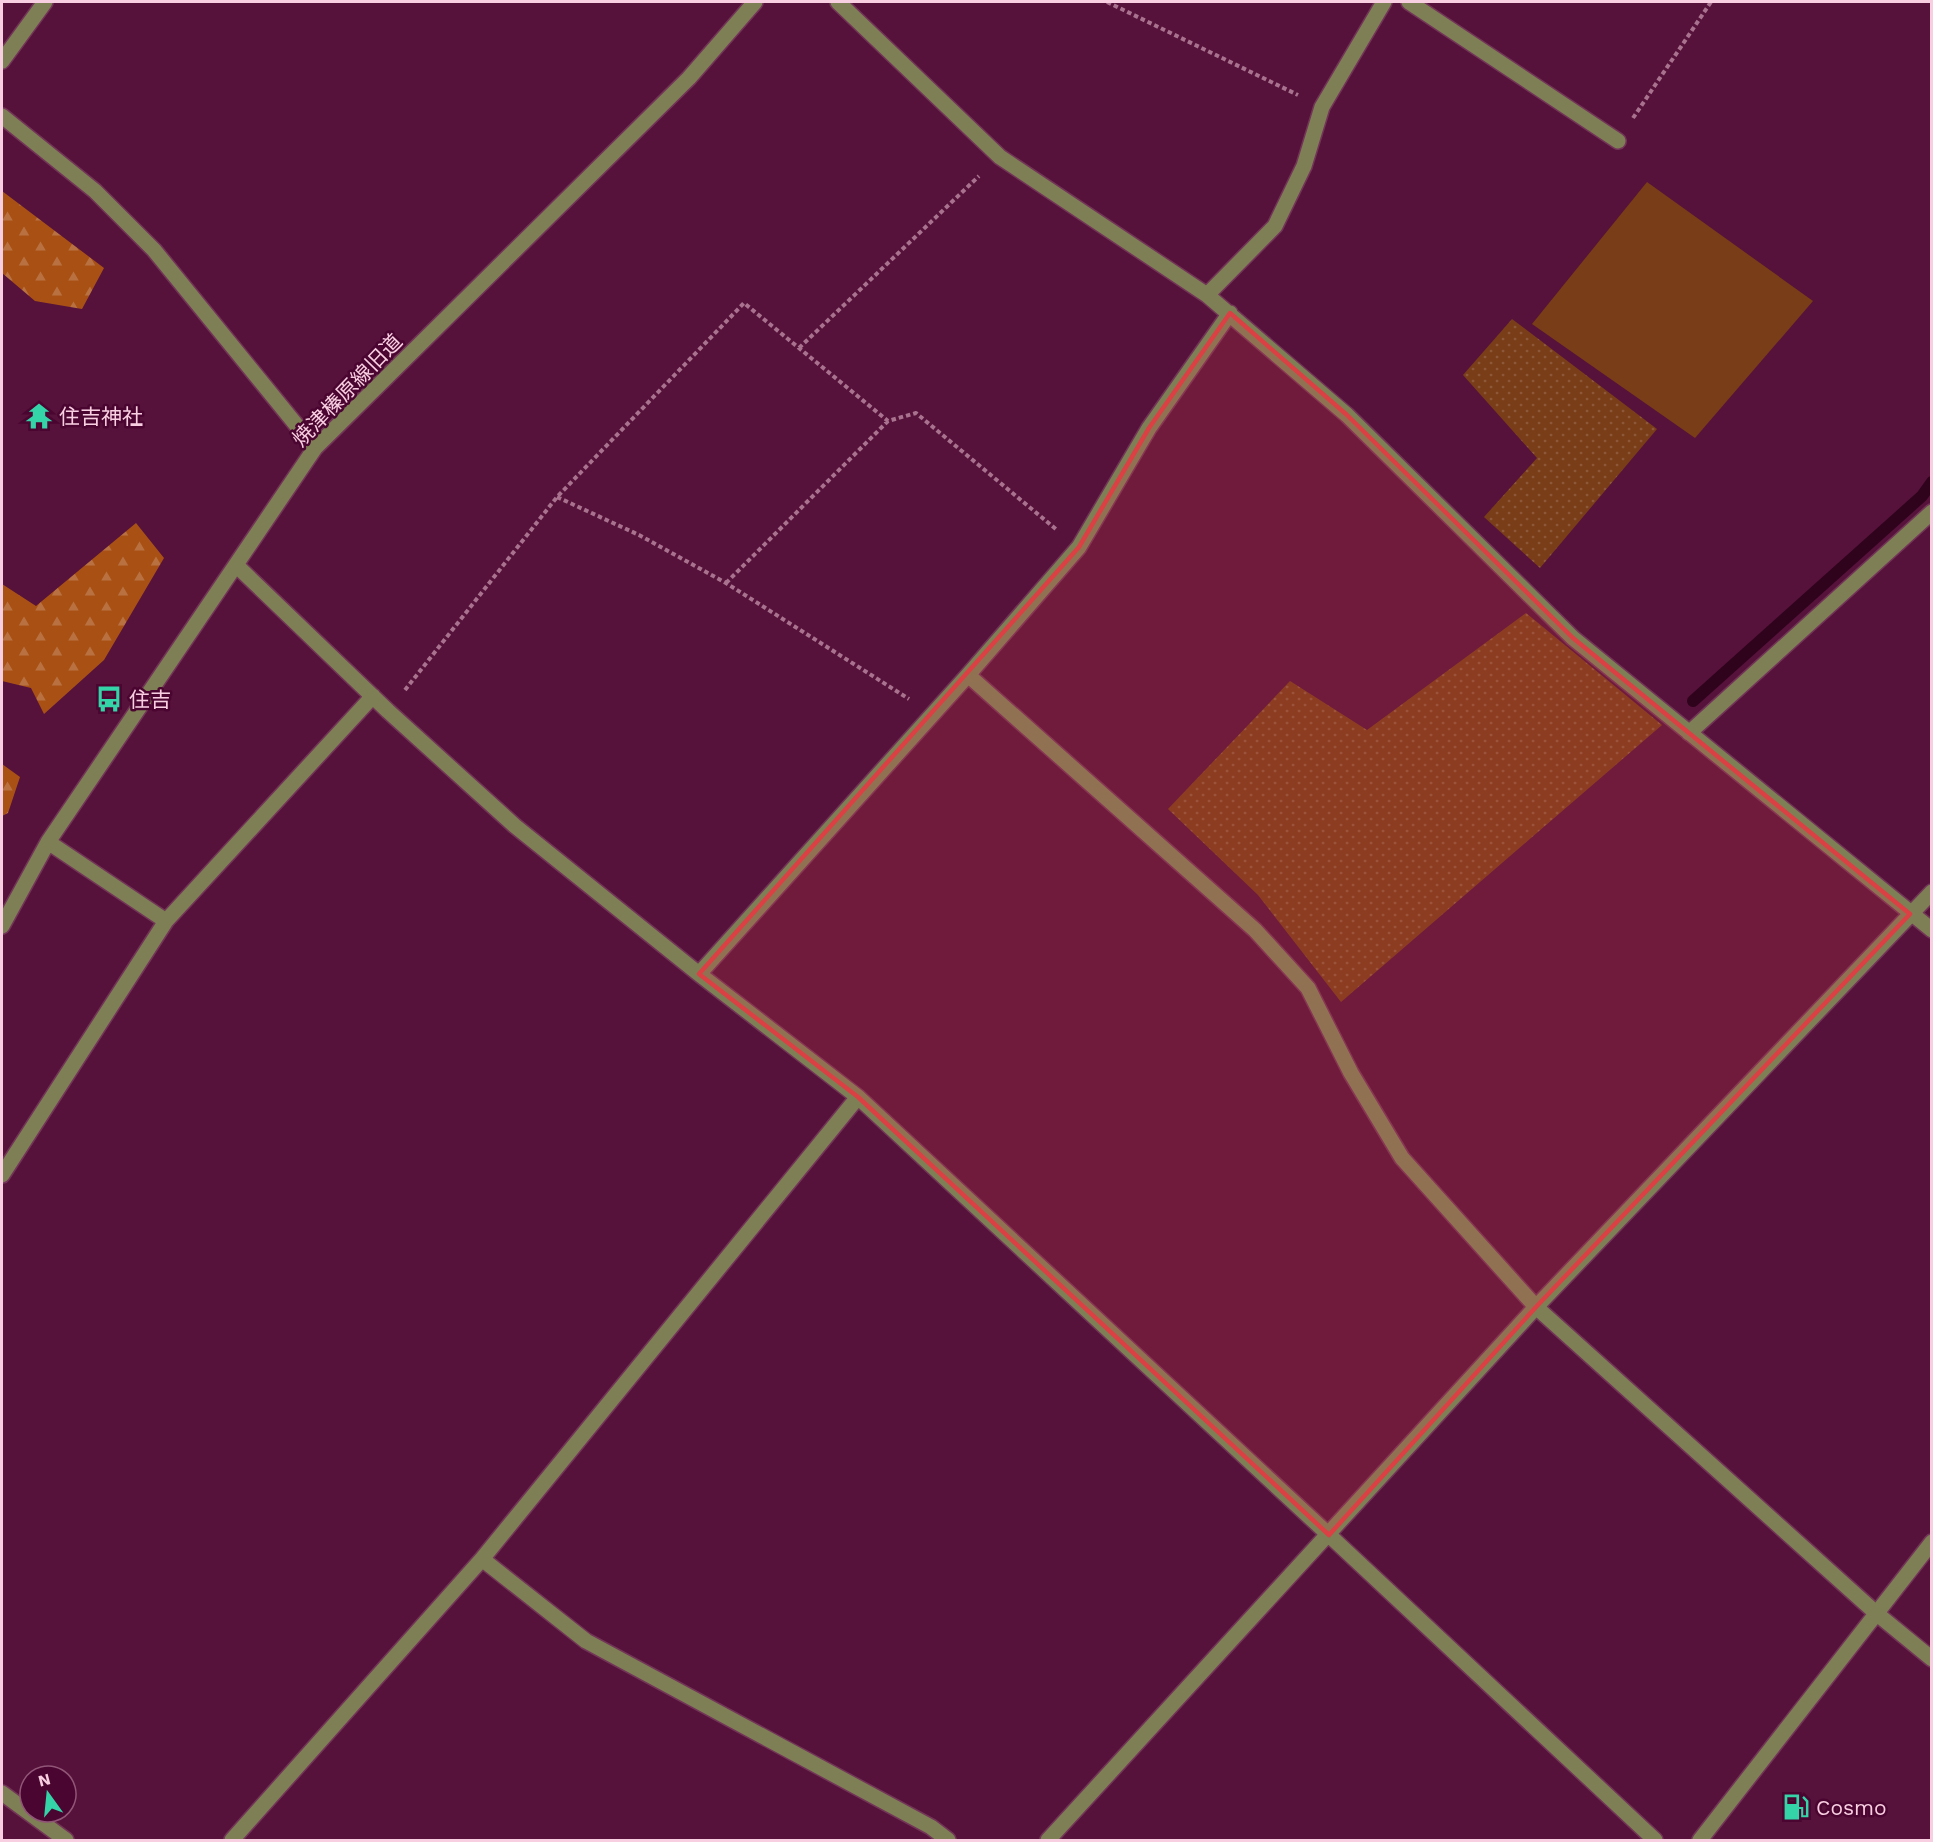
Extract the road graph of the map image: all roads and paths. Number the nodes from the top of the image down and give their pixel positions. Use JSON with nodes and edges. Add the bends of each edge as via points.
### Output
{"nodes":[{"id":1,"x":45,"y":2,"type":"edge"},
{"id":2,"x":755,"y":2,"type":"edge"},
{"id":3,"x":838,"y":2,"type":"edge"},
{"id":4,"x":1107,"y":2,"type":"edge"},
{"id":5,"x":1384,"y":2,"type":"edge"},
{"id":6,"x":1409,"y":2,"type":"edge"},
{"id":7,"x":1711,"y":2,"type":"edge"},
{"id":8,"x":2,"y":61,"type":"edge"},
{"id":9,"x":1322,"y":107,"type":"junction"},
{"id":10,"x":2,"y":116,"type":"edge"},
{"id":11,"x":1618,"y":141,"type":"joint"},
{"id":12,"x":1000,"y":157,"type":"junction"},
{"id":13,"x":1207,"y":295,"type":"junction"},
{"id":14,"x":1230,"y":313,"type":"junction"},
{"id":15,"x":799,"y":348,"type":"junction"},
{"id":16,"x":888,"y":421,"type":"junction"},
{"id":17,"x":315,"y":448,"type":"junction"},
{"id":18,"x":557,"y":497,"type":"junction"},
{"id":19,"x":1932,"y":512,"type":"edge"},
{"id":20,"x":1079,"y":547,"type":"junction"},
{"id":21,"x":236,"y":565,"type":"junction"},
{"id":22,"x":726,"y":583,"type":"junction"},
{"id":23,"x":968,"y":675,"type":"junction"},
{"id":24,"x":373,"y":696,"type":"junction"},
{"id":25,"x":388,"y":711,"type":"junction"},
{"id":26,"x":933,"y":714,"type":"junction"},
{"id":27,"x":1689,"y":733,"type":"junction"},
{"id":28,"x":48,"y":842,"type":"junction"},
{"id":29,"x":1932,"y":892,"type":"edge"},
{"id":30,"x":1910,"y":914,"type":"junction"},
{"id":31,"x":166,"y":921,"type":"junction"},
{"id":32,"x":2,"y":926,"type":"edge"},
{"id":33,"x":1932,"y":930,"type":"edge"},
{"id":34,"x":699,"y":974,"type":"junction"},
{"id":35,"x":858,"y":1097,"type":"junction"},
{"id":36,"x":2,"y":1175,"type":"edge"},
{"id":37,"x":1536,"y":1307,"type":"junction"},
{"id":38,"x":1329,"y":1534,"type":"junction"},
{"id":39,"x":1932,"y":1542,"type":"edge"},
{"id":40,"x":482,"y":1559,"type":"junction"},
{"id":41,"x":1876,"y":1613,"type":"junction"},
{"id":42,"x":1932,"y":1659,"type":"edge"},
{"id":43,"x":2,"y":1793,"type":"edge"},
{"id":44,"x":66,"y":1840,"type":"edge"},
{"id":45,"x":232,"y":1840,"type":"edge"},
{"id":46,"x":948,"y":1840,"type":"edge"},
{"id":47,"x":1048,"y":1840,"type":"edge"},
{"id":48,"x":1655,"y":1840,"type":"edge"},
{"id":49,"x":1700,"y":1840,"type":"edge"}],
"edges":[{"from":1,"to":8,"type":"street"},
{"from":2,"to":17,"type":"street","name":"焼津榛原線旧道","via":[[689,78]]},
{"from":3,"to":12,"type":"street"},
{"from":4,"to":9,"type":"path"},
{"from":5,"to":9,"type":"street"},
{"from":6,"to":11,"type":"street"},
{"from":7,"to":11,"type":"path"},
{"from":9,"to":13,"type":"street","via":[[1304,166],[1275,226]]},
{"from":10,"to":17,"type":"street","via":[[95,191],[154,250]]},
{"from":12,"to":13,"type":"street"},
{"from":12,"to":15,"type":"path"},
{"from":13,"to":14,"type":"street"},
{"from":14,"to":20,"type":"street","via":[[1149,428]]},
{"from":14,"to":27,"type":"street","via":[[1347,416],[1574,638]]},
{"from":15,"to":16,"type":"path"},
{"from":15,"to":18,"type":"path","via":[[744,303]]},
{"from":16,"to":20,"type":"path","via":[[916,412]]},
{"from":16,"to":22,"type":"path"},
{"from":17,"to":21,"type":"street","name":"焼津榛原線旧道"},
{"from":18,"to":22,"type":"path","via":[[639,535]]},
{"from":18,"to":25,"type":"path"},
{"from":19,"to":27,"type":"street"},
{"from":20,"to":23,"type":"street"},
{"from":21,"to":24,"type":"street"},
{"from":21,"to":28,"type":"street","name":"焼津榛原線旧道"},
{"from":22,"to":26,"type":"path"},
{"from":23,"to":26,"type":"street"},
{"from":23,"to":37,"type":"street","via":[[1255,930],[1308,988],[1351,1073],[1402,1158]]},
{"from":24,"to":25,"type":"street"},
{"from":24,"to":31,"type":"street"},
{"from":25,"to":34,"type":"street","via":[[515,826]]},
{"from":26,"to":34,"type":"street"},
{"from":27,"to":30,"type":"street"},
{"from":28,"to":31,"type":"street"},
{"from":28,"to":32,"type":"street","name":"焼津榛原線旧道"},
{"from":29,"to":30,"type":"street"},
{"from":30,"to":33,"type":"street"},
{"from":30,"to":37,"type":"street"},
{"from":31,"to":36,"type":"street"},
{"from":34,"to":35,"type":"street"},
{"from":35,"to":38,"type":"street"},
{"from":35,"to":40,"type":"street"},
{"from":37,"to":38,"type":"street"},
{"from":37,"to":41,"type":"street"},
{"from":38,"to":47,"type":"street"},
{"from":38,"to":48,"type":"street"},
{"from":39,"to":41,"type":"street"},
{"from":40,"to":45,"type":"street"},
{"from":40,"to":46,"type":"street","via":[[586,1641],[931,1827]]},
{"from":41,"to":42,"type":"street"},
{"from":41,"to":49,"type":"street"},
{"from":43,"to":44,"type":"street"}]}
